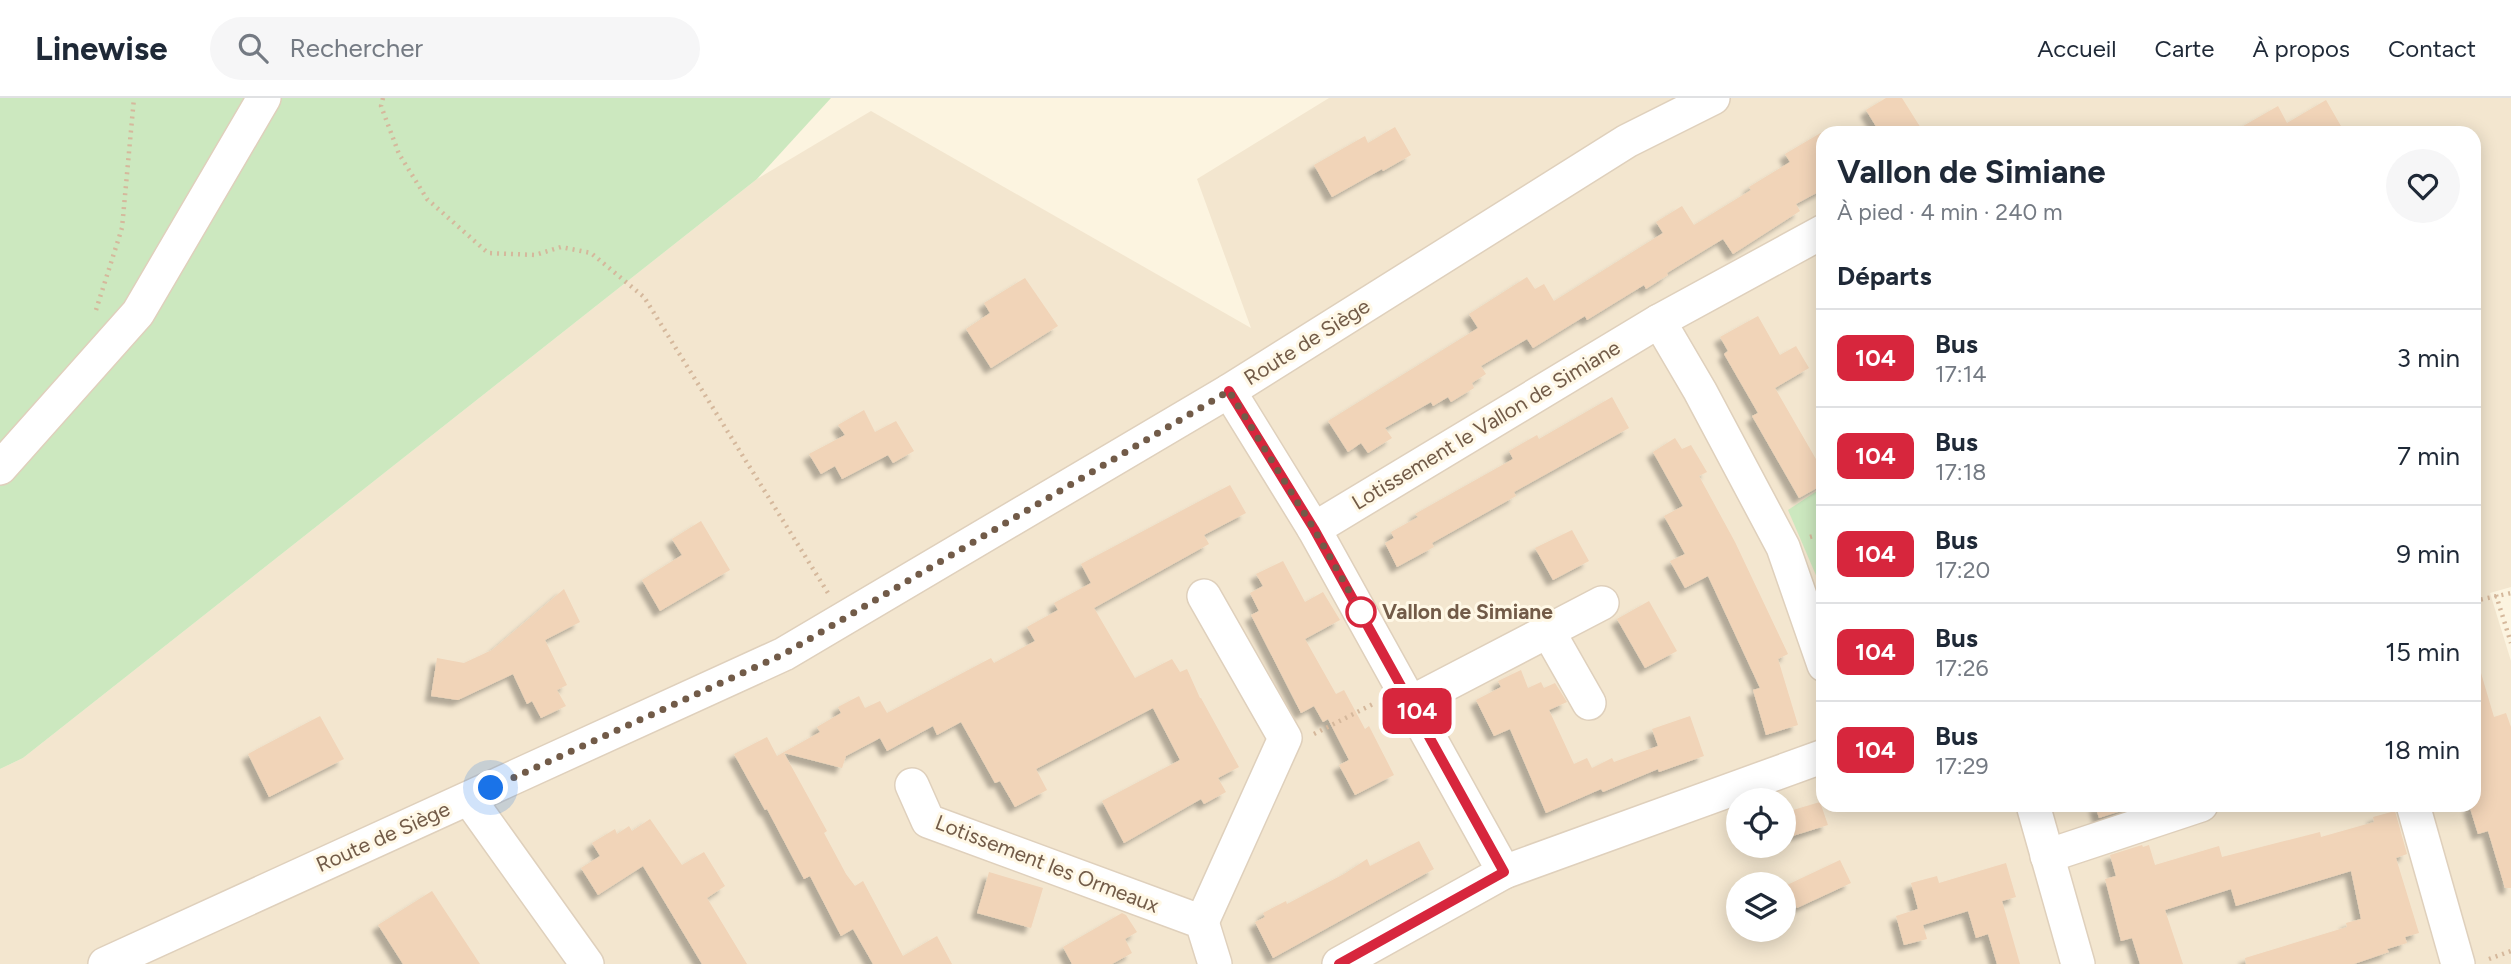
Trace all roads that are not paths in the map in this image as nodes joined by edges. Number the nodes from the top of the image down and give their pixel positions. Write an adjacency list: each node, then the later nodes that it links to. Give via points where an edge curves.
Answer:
1 (264, 98): 6 (street, via 138,313)
2 (1713, 98): 5 (street, Route de Siège, via 1627,141)
3 (1816, 235): 4 (street, Lotissement le Vallon de Simiane)
4 (1659, 321): 7 (street, Lotissement le Vallon de Simiane); 11 (street, via 1783,547)
5 (1229, 391): 7 (street); 16 (street, Route de Siège, via 784,654)
6 (0, 468)
7 (1314, 529): 12 (street)
8 (1204, 596): 22 (street, via 1285,738)
9 (1601, 603): 10 (street)
10 (1548, 631): 12 (street); 13 (street)
11 (1816, 642)
12 (1408, 696): 21 (street)
13 (1589, 703)
14 (1816, 759): 21 (street)
15 (912, 785): 22 (street, Lotissement les Ormeaux, via 928,821)
16 (469, 799): 24 (street, Route de Siège); 25 (street)
17 (2035, 812): 20 (street)
18 (2180, 812): 20 (street)
19 (2416, 812): 23 (street)
20 (2047, 856): 28 (street)
21 (1504, 872): 27 (street)
22 (1202, 922): 26 (street)
23 (2472, 962)
24 (106, 964)
25 (587, 964)
26 (1215, 964)
27 (1339, 964)
28 (2078, 964)

